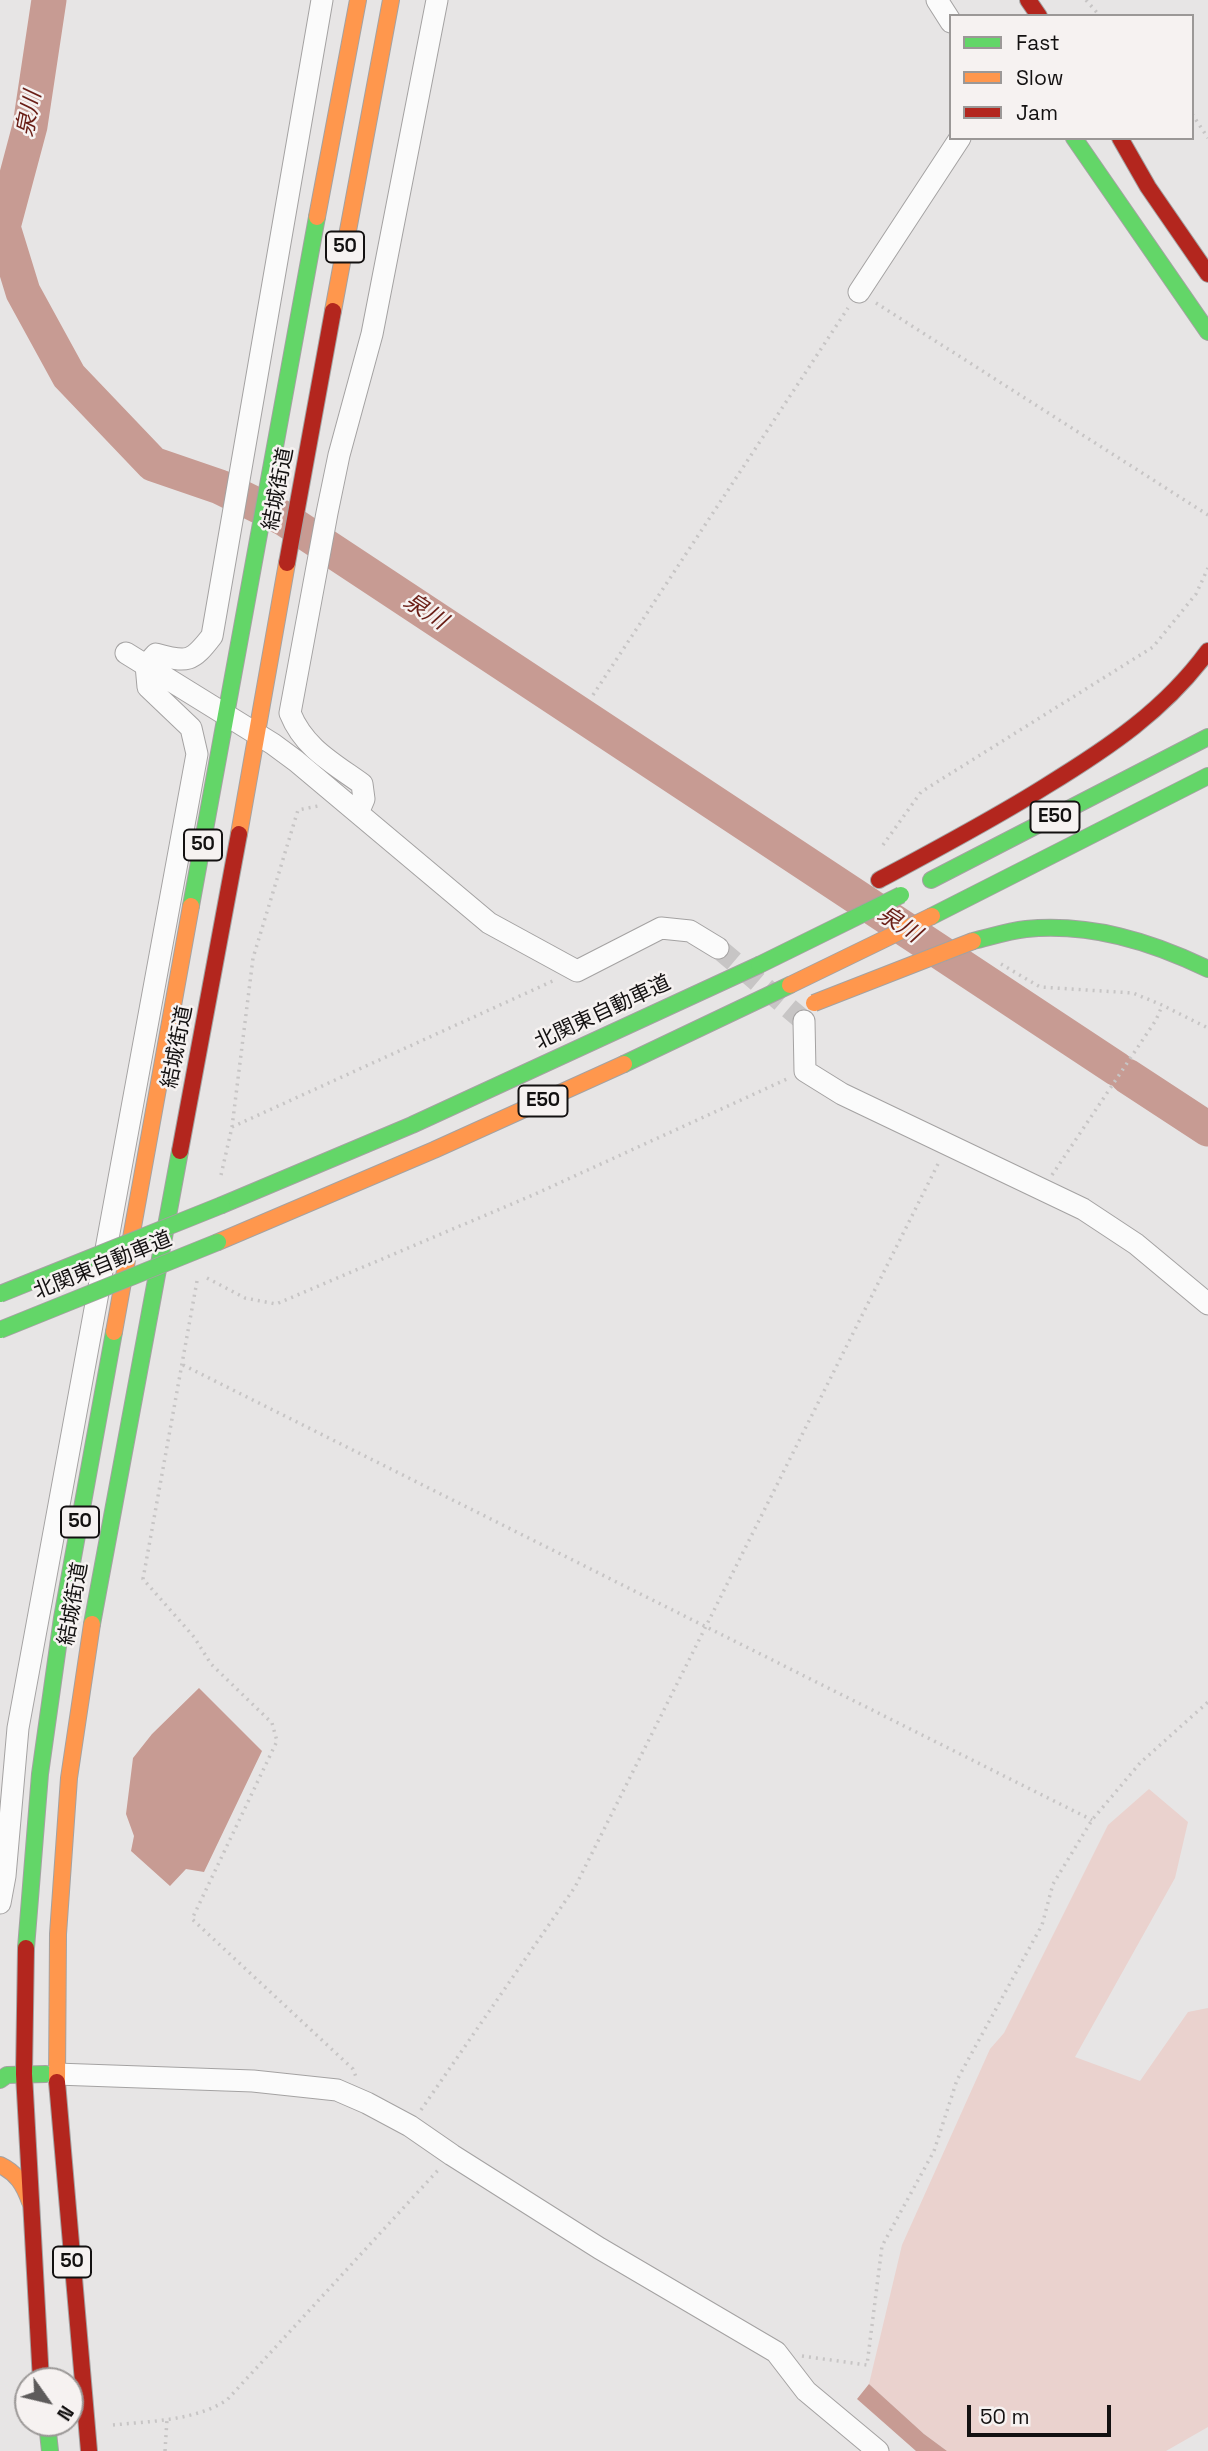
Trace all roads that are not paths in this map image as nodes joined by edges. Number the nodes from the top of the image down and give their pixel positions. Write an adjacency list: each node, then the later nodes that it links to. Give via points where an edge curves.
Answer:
1 (322, 0): 10 (street)
2 (358, 0): 11 (main road, 結城街道 / 50)
3 (391, 0): 21 (main road, 結城街道 / 50)
4 (437, 0): 24 (street, via 372,334 327,513 290,713 310,746 362,784 364,799)
5 (937, 0): 6 (street)
6 (949, 19)
7 (959, 140): 13 (street)
8 (1075, 140): 14 (main road)
9 (1120, 140): 12 (main road)
10 (279, 247): 11 (street); 15 (street)
11 (311, 252): 16 (main road, 結城街道 / 50)
12 (1208, 274)
13 (859, 292)
14 (1208, 332)
15 (256, 384): 16 (street); 19 (street, via 212,636 197,655 178,660 156,654)
16 (285, 388): 20 (main road, 結城街道 / 50)
17 (1208, 651): 25 (main road, via 1138,728 1025,799)
18 (126, 653): 19 (street)
19 (146, 665): 20 (street); 36 (street, via 148,687 191,728 197,754 18,1728)
20 (227, 715): 21 (street); 37 (main road, 結城街道 / 50, via 62,1618 40,1774 27,1918)
21 (258, 735): 24 (street); 38 (main road, 結城街道 / 50, via 92,1622 68,1791 58,1934)
22 (1208, 737): 30 (main road, 北関東自動車道 / E50, bridge, via 901,895)
23 (1208, 776): 32 (main road, 北関東自動車道 / E50, bridge, via 790,985 573,1088)
24 (358, 813): 26 (street, via 489,923 577,971 661,928 690,931)
25 (874, 883)
26 (718, 948)
27 (744, 954): 30 (main road)
28 (1208, 969): 29 (main road, bridge, via 1163,947 1113,933 1024,929 973,942)
29 (802, 1013): 34 (street, via 805,1071 842,1094 1083,1209 1136,1244)
30 (533, 1068): 33 (main road, 北関東自動車道 / E50, bridge, via 412,1125)
31 (514, 1131): 32 (main road)
32 (294, 1211): 35 (main road, 北関東自動車道 / E50, bridge)
33 (0, 1294)
34 (1208, 1304)
35 (0, 1330)
36 (0, 1903)
37 (23, 2074): 38 (main road); 39 (main road); 41 (main road, 50)
38 (56, 2074): 43 (main road, 50); 44 (street, via 254,2081 337,2091 367,2103 598,2248 776,2352 806,2391)
39 (0, 2080)
40 (0, 2165): 41 (main road, via 23,2182)
41 (30, 2203): 42 (main road, 50)
42 (40, 2367)
43 (89, 2451)
44 (878, 2451)

